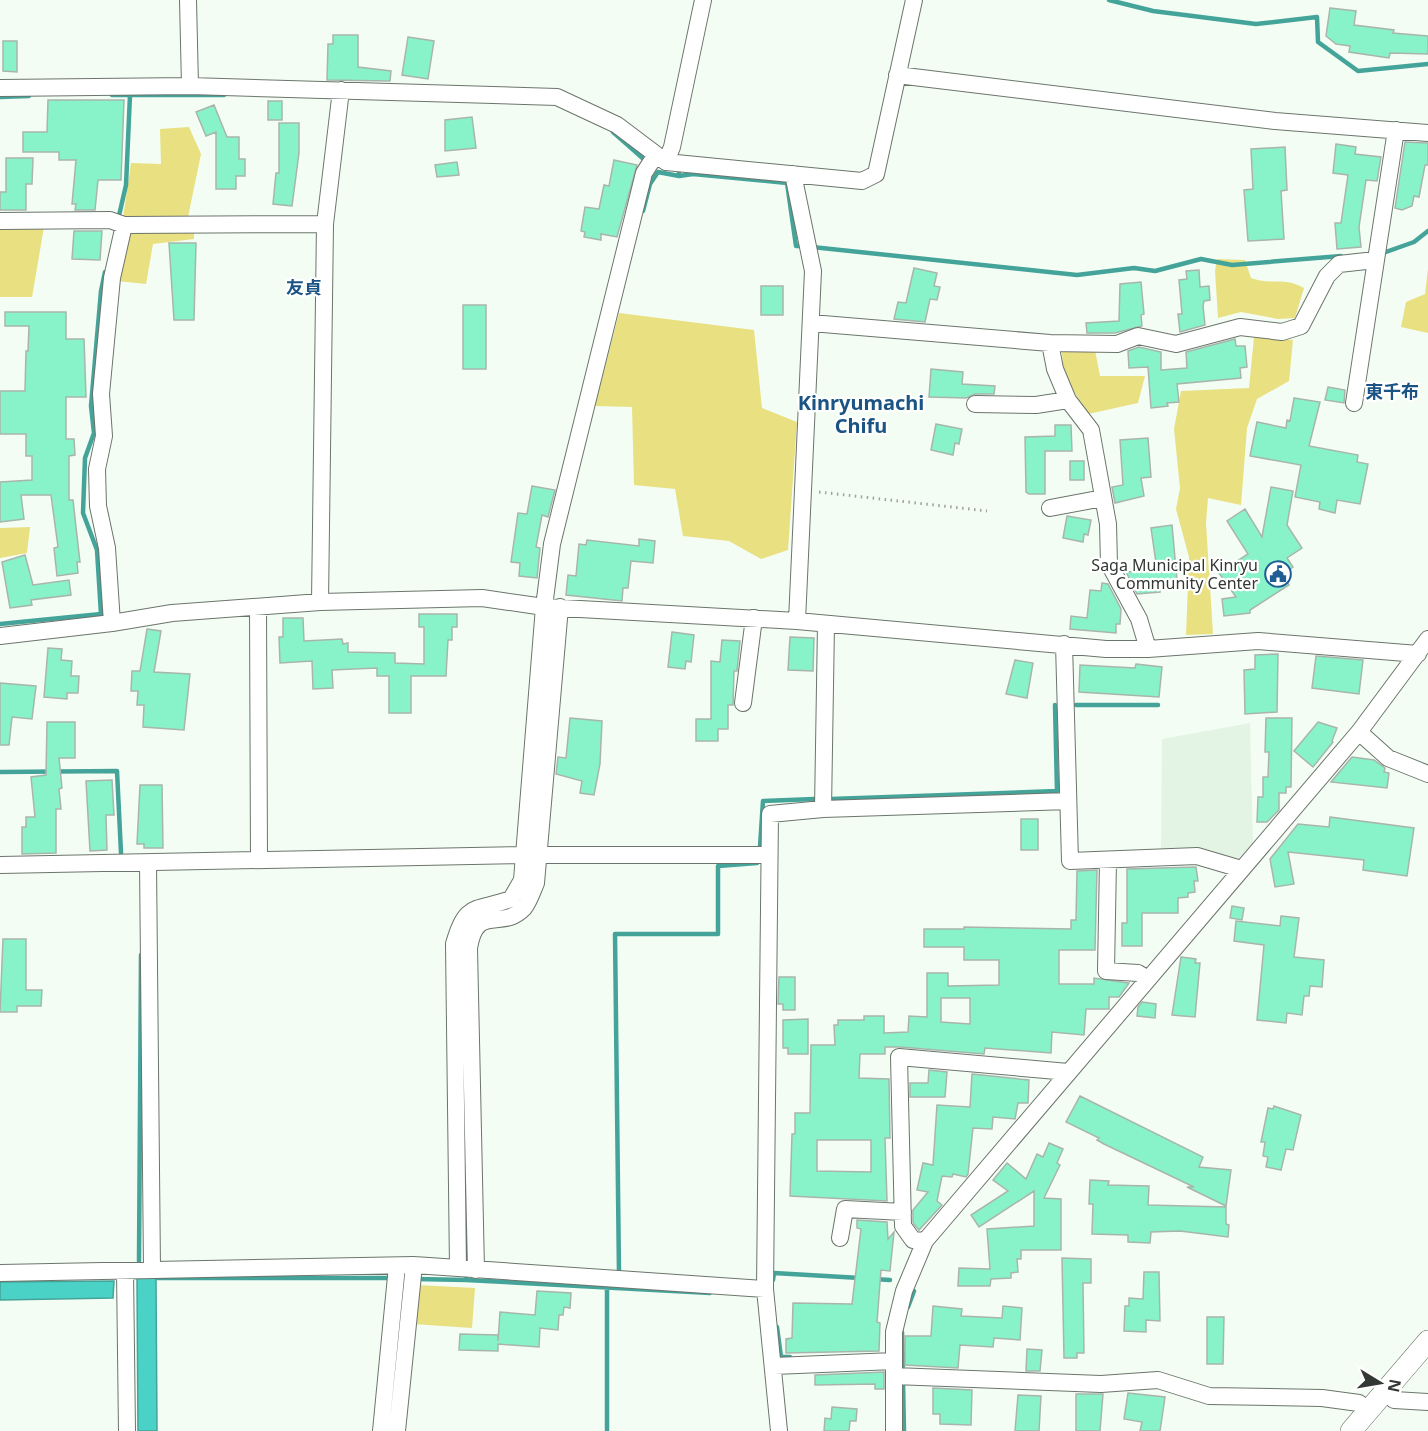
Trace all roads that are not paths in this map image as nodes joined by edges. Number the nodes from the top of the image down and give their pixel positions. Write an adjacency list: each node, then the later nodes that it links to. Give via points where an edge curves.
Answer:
1 (188, 0): 5 (street)
2 (703, 0): 10 (street, via 672,147)
3 (914, 0): 4 (street)
4 (897, 75): 8 (street, via 1275,121); 11 (street, via 876,174 862,181)
5 (190, 86): 6 (street); 7 (street)
6 (0, 88)
7 (340, 96): 10 (street, via 557,97 617,125); 14 (street)
8 (1396, 130): 9 (street); 15 (street)
9 (1428, 133)
10 (661, 159): 11 (street, via 685,165); 25 (street, via 644,173 552,544)
11 (793, 174): 16 (street, via 813,271)
12 (0, 221): 13 (street)
13 (117, 223): 14 (street); 28 (street, via 101,394 104,436 97,469)
14 (326, 224): 23 (street)
15 (1377, 253): 17 (street, via 1339,264 1327,276 1301,326 1282,332 1240,327 1176,344 1138,336 1117,344); 19 (street)
16 (811, 323): 17 (street); 27 (street)
17 (1050, 343): 18 (street, via 1055,369)
18 (1068, 400): 20 (street, via 1036,405); 21 (street, via 1091,430)
19 (1354, 403)
20 (975, 404)
21 (1103, 498): 22 (street); 33 (street, via 1108,524 1108,564 1139,619)
22 (1050, 508)
23 (320, 602): 24 (street); 25 (street, via 482,598)
24 (258, 607): 28 (street, via 172,613); 42 (street)
25 (552, 607): 26 (street); 41 (street)
26 (754, 618): 27 (street); 35 (street)
27 (797, 621): 29 (street)
28 (112, 624): 30 (street)
29 (826, 624): 32 (street); 39 (street)
30 (0, 636)
31 (1428, 639): 34 (street)
32 (1064, 644): 33 (street); 38 (street)
33 (1148, 649): 34 (street, via 1258,641)
34 (1418, 654): 36 (street)
35 (743, 703)
36 (1359, 732): 37 (street, via 1388,758); 46 (street)
37 (1428, 774)
38 (1068, 801): 39 (street); 43 (street, via 1070,861)
39 (823, 809): 40 (street, via 771,814)
40 (769, 855): 41 (street); 58 (street)
41 (531, 856): 42 (street); 52 (street, via 511,899 479,905 460,921 454,944); 54 (street, via 536,882 524,908 503,919 483,921 472,931 469,948)
42 (259, 859): 44 (street)
43 (1108, 861): 46 (street, via 1197,856); 47 (street, via 1106,970 1138,973)
44 (148, 863): 45 (street); 53 (street)
45 (0, 865)
46 (1241, 869): 47 (street)
47 (1148, 979): 48 (street)
48 (1068, 1072): 49 (street, via 899,1057); 51 (street)
49 (903, 1212): 50 (street, via 845,1209); 51 (street, via 903,1226 913,1240)
50 (840, 1238)
51 (925, 1241): 61 (street, via 901,1301 894,1332)
52 (458, 1268): 54 (street); 56 (street)
53 (152, 1270): 56 (street); 57 (street)
54 (476, 1270): 58 (street)
55 (0, 1273): 57 (street)
56 (405, 1273): 66 (street); 67 (street)
57 (126, 1284): 65 (street)
58 (766, 1296): 60 (street)
59 (1428, 1341): 62 (main road)
60 (774, 1366): 61 (street); 68 (street)
61 (894, 1368): 64 (street, via 1101,1384 1158,1380 1209,1396 1322,1398 1359,1403); 69 (street)
62 (1385, 1393): 63 (street, via 1394,1400); 64 (main road)
63 (1428, 1402)
64 (1368, 1411): 70 (main road)
65 (127, 1431)
66 (381, 1431)
67 (396, 1431)
68 (780, 1431)
69 (894, 1431)
70 (1351, 1431)

